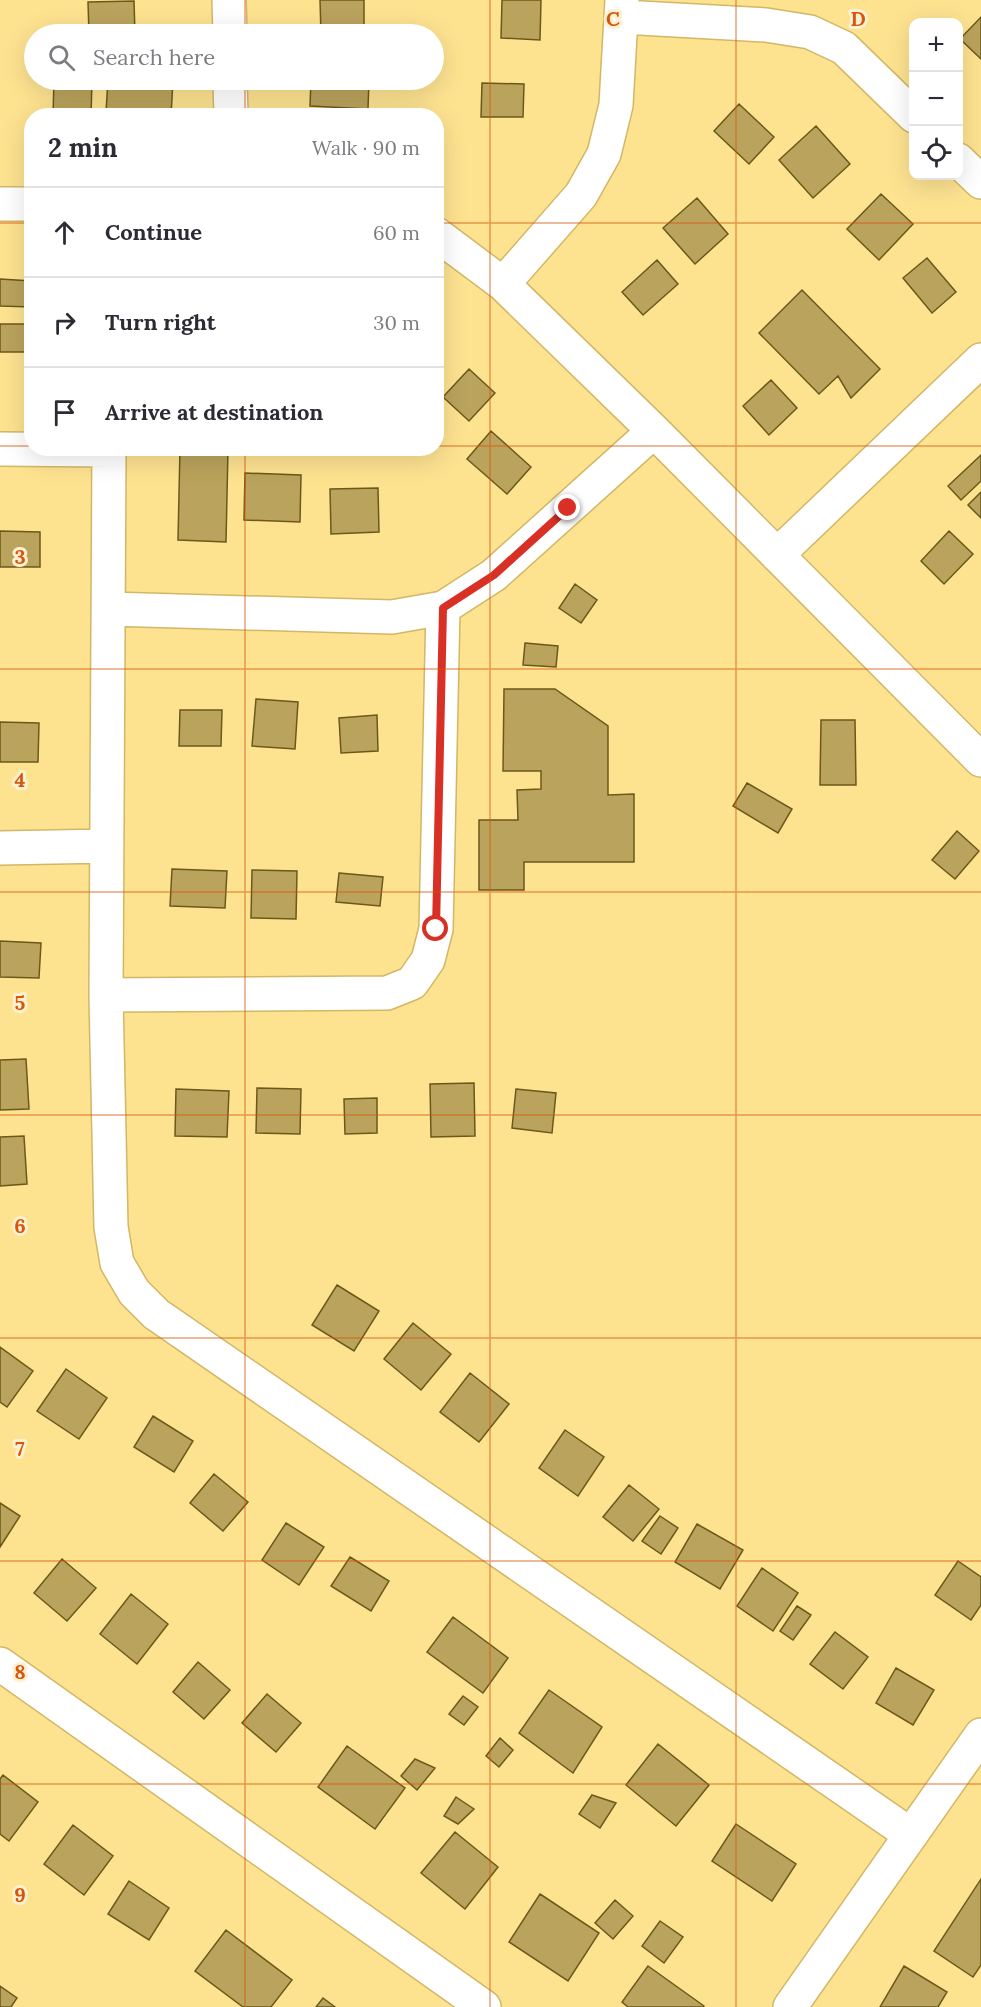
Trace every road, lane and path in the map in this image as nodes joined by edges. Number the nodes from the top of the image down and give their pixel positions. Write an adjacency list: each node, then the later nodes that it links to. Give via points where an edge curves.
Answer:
1 (230, 0): 3 (street)
2 (622, 9): 6 (street, via 810,32 844,48); 12 (street, via 616,105 604,154 581,195)
3 (230, 24)
4 (230, 90): 5 (street)
5 (231, 108)
6 (909, 111)
7 (963, 165): 8 (street)
8 (981, 182)
9 (0, 204): 10 (street)
10 (24, 204)
11 (444, 240): 12 (street)
12 (502, 284): 14 (street)
13 (981, 360): 18 (street)
14 (654, 431): 18 (street); 19 (street, via 494,575)
15 (0, 449): 16 (street)
16 (24, 449)
17 (110, 456): 20 (street)
18 (777, 555): 21 (street)
19 (443, 608): 20 (street, via 392,617); 24 (street, via 436,929 428,960 412,983 387,993)
20 (109, 609): 22 (street)
21 (981, 760)
22 (107, 846): 23 (street); 24 (street)
23 (0, 848)
24 (106, 995): 27 (street, via 111,1227 117,1263 134,1292 156,1314)
25 (0, 1664): 28 (street)
26 (981, 1735): 27 (street)
27 (911, 1834): 29 (street)
28 (484, 2007)
29 (790, 2007)

